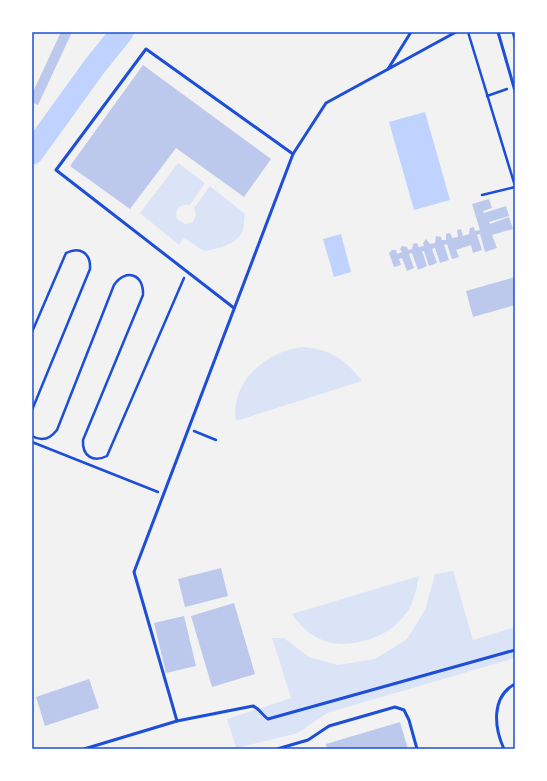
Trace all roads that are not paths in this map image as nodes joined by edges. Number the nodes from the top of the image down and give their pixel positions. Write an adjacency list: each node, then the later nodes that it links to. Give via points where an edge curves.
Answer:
1 (411, 32): 6 (lane)
2 (456, 32): 6 (lane)
3 (498, 32): 7 (lane)
4 (513, 32): 5 (lane)
5 (515, 39)
6 (387, 70): 8 (lane, via 326,103)
7 (514, 89)
8 (293, 154): 9 (lane); 9 (lane, via 146,49 56,170)
9 (234, 308): 12 (lane, via 134,572)
10 (515, 650): 12 (lane, via 268,719 259,708 253,706)
11 (515, 684): 16 (lane, via 500,698 496,708)
12 (177, 722): 13 (lane)
13 (84, 749)
14 (278, 749): 15 (lane, via 308,740 329,726 395,707 404,710 410,720)
15 (417, 749)
16 (504, 749)

